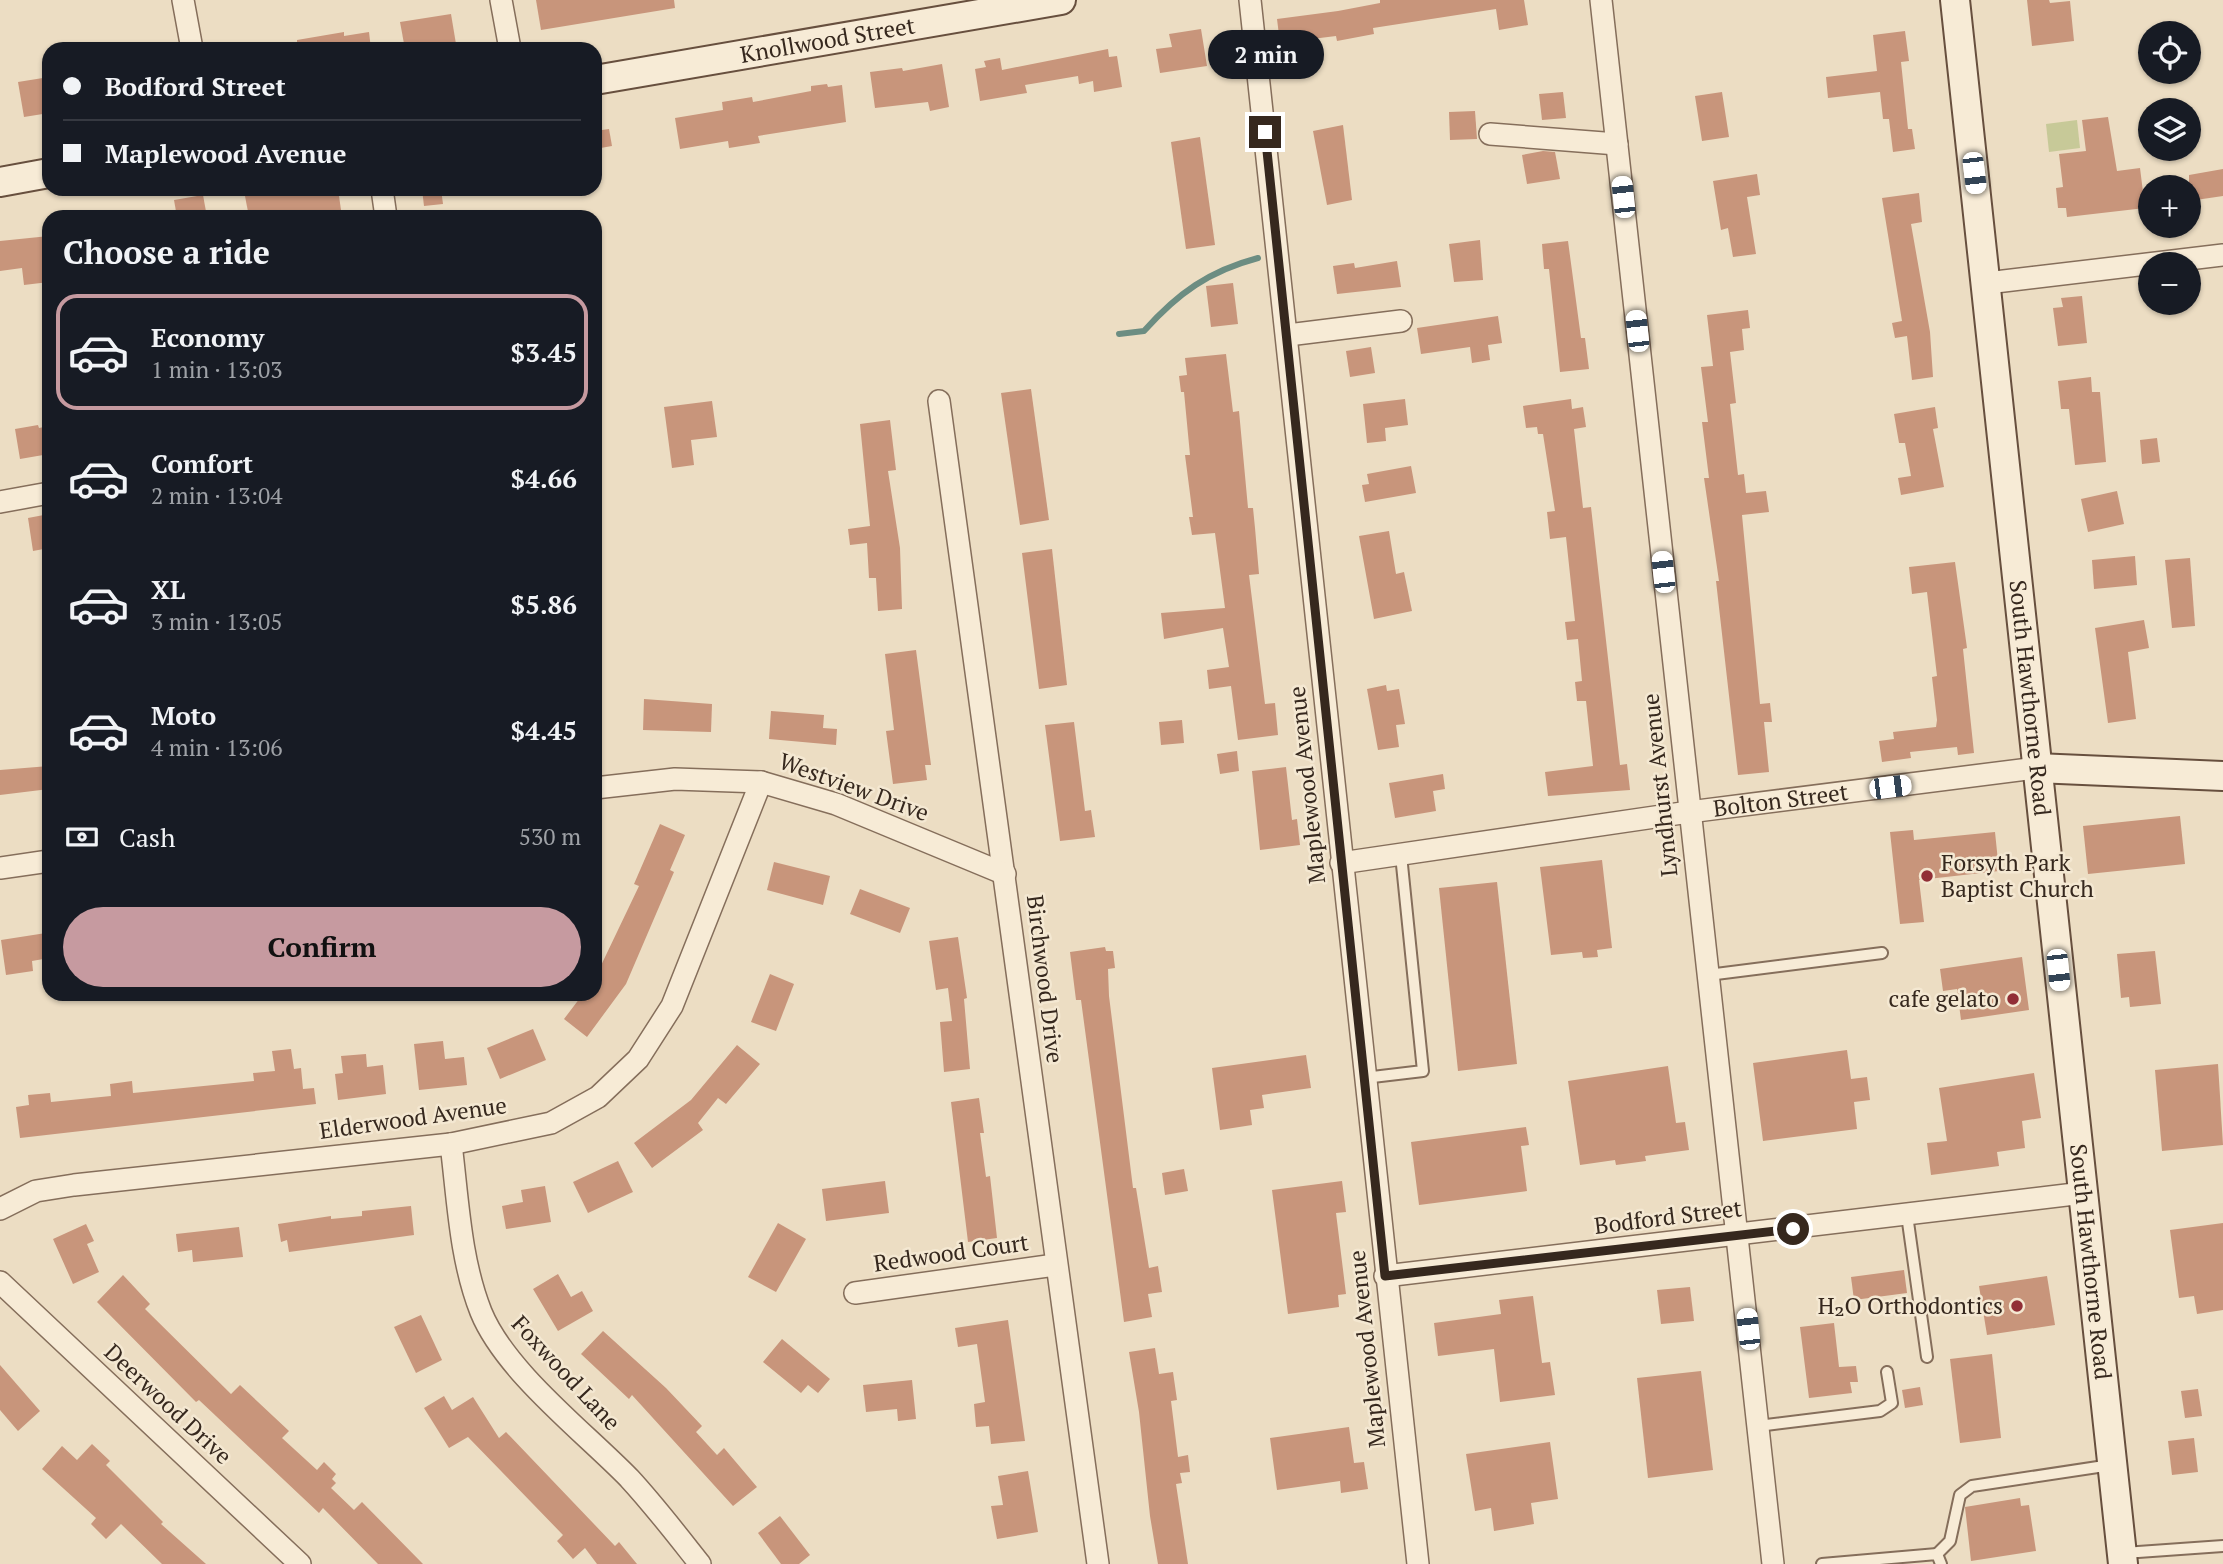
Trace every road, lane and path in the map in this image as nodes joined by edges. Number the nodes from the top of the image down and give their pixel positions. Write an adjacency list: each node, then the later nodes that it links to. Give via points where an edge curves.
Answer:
1 (183, 0): 7 (street)
2 (500, 0): 8 (street)
3 (1061, 0): 9 (main road, Knollwood Street)
4 (1250, 0): 17 (street, Maplewood Avenue)
5 (1601, 0): 11 (street, Lyndhurst Avenue)
6 (1955, 0): 15 (main road, South Hawthorne Road)
7 (191, 42)
8 (509, 42)
9 (602, 79)
10 (1490, 134): 11 (street)
11 (1617, 144): 25 (street, Lyndhurst Avenue)
12 (42, 174): 13 (main road)
13 (0, 182)
14 (2223, 255): 15 (street)
15 (1987, 283): 21 (main road, South Hawthorne Road)
16 (1401, 321): 17 (street)
17 (1288, 335): 28 (street, Maplewood Avenue)
18 (939, 401): 30 (street, Birchwood Drive)
19 (42, 493): 20 (street)
20 (0, 502)
21 (2036, 768): 22 (main road, Bolton Street); 25 (street, Bolton Street); 35 (main road, South Hawthorne Road)
22 (2223, 776)
23 (761, 782): 24 (street, Westview Drive, via 675,779); 30 (street, Westview Drive, via 836,804); 34 (street, Elderwood Avenue, via 672,1006 638,1059 598,1097 551,1123)
24 (602, 787)
25 (1689, 812): 26 (street, Bolton Street); 32 (street, Lyndhurst Avenue)
26 (1401, 855): 28 (street, Bolton Street); 33 (lane, via 1423,1071)
27 (42, 862): 29 (street)
28 (1341, 863): 33 (street, Maplewood Avenue)
29 (0, 868)
30 (1005, 874): 39 (street, Birchwood Drive)
31 (1882, 953): 32 (lane)
32 (1708, 975): 38 (street, Lyndhurst Avenue)
33 (1364, 1078): 40 (street, Maplewood Avenue)
34 (452, 1144): 36 (street, Elderwood Avenue, via 74,1185 36,1191); 51 (street, Foxwood Lane, via 468,1265 493,1337 630,1479)
35 (2083, 1193): 37 (street, Bodford Street); 46 (main road, South Hawthorne Road)
36 (0, 1209)
37 (1907, 1215): 38 (street, Bodford Street); 43 (lane)
38 (1738, 1236): 40 (street, Bodford Street); 45 (street, Lyndhurst Avenue)
39 (1055, 1265): 42 (street, Redwood Court); 52 (street, Birchwood Drive)
40 (1385, 1276): 53 (street, Maplewood Avenue)
41 (0, 1282): 50 (street, Deerwood Drive)
42 (855, 1293)
43 (1927, 1357)
44 (1887, 1372): 45 (lane, via 1892,1403 1880,1411)
45 (1758, 1426): 54 (street, Lyndhurst Avenue)
46 (2112, 1465): 48 (lane, via 1972,1486 1960,1495 1950,1541); 49 (main road, South Hawthorne Road)
47 (2223, 1546): 49 (lane)
48 (1939, 1559): 55 (lane)
49 (2122, 1559)
50 (300, 1564)
51 (700, 1564)
52 (1098, 1564)
53 (1418, 1564)
54 (1773, 1564)
55 (1822, 1564)

